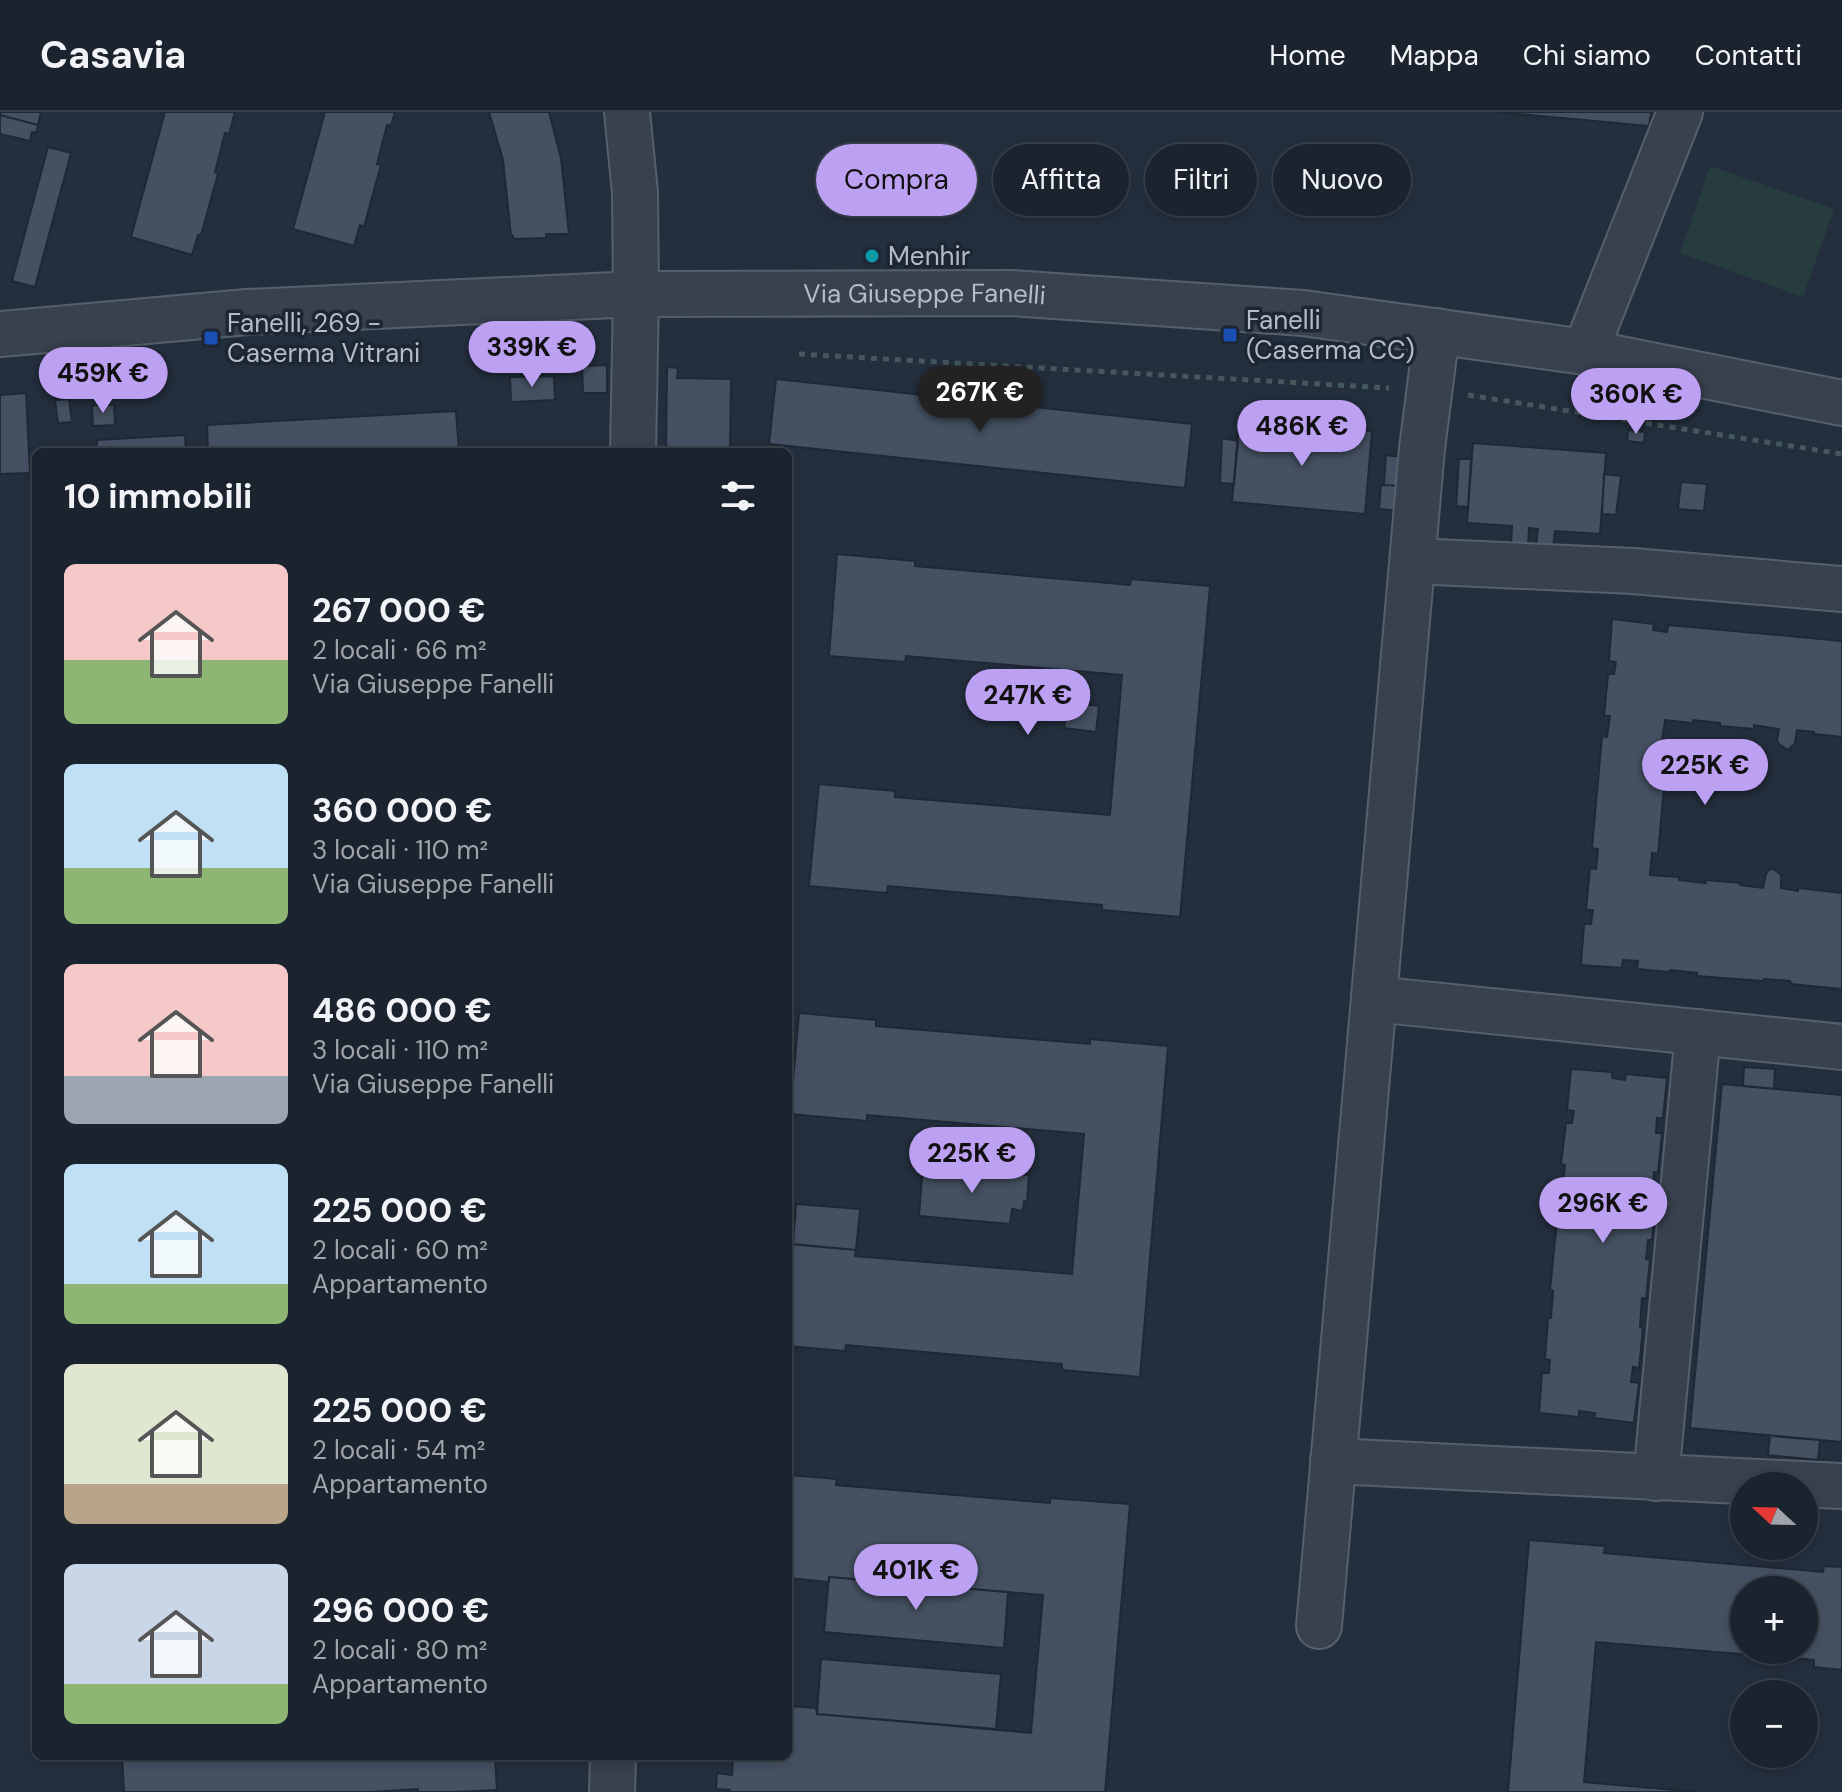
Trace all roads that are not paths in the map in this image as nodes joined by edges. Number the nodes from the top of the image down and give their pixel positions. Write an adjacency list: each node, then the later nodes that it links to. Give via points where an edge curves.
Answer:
1 (627, 112): 3 (street)
2 (1680, 112): 6 (street)
3 (636, 294): 4 (street, Via Giuseppe Fanelli, via 1011,293 1303,313); 5 (street, Via Giuseppe Fanelli, via 247,312); 8 (street)
4 (1437, 331): 6 (street, Via Giuseppe Fanelli); 9 (street)
5 (0, 334)
6 (1585, 352): 7 (street, Via Giuseppe Fanelli)
7 (1842, 403)
8 (633, 448)
9 (1413, 561): 10 (street, via 1633,571); 11 (street)
10 (1842, 589)
11 (1374, 999): 12 (street); 14 (street)
12 (1698, 1032): 13 (street); 15 (street)
13 (1842, 1047)
14 (1333, 1461): 15 (street); 17 (street)
15 (1656, 1478): 16 (street)
16 (1842, 1486)
17 (1319, 1626)
18 (613, 1760): 19 (street)
19 (612, 1792)

